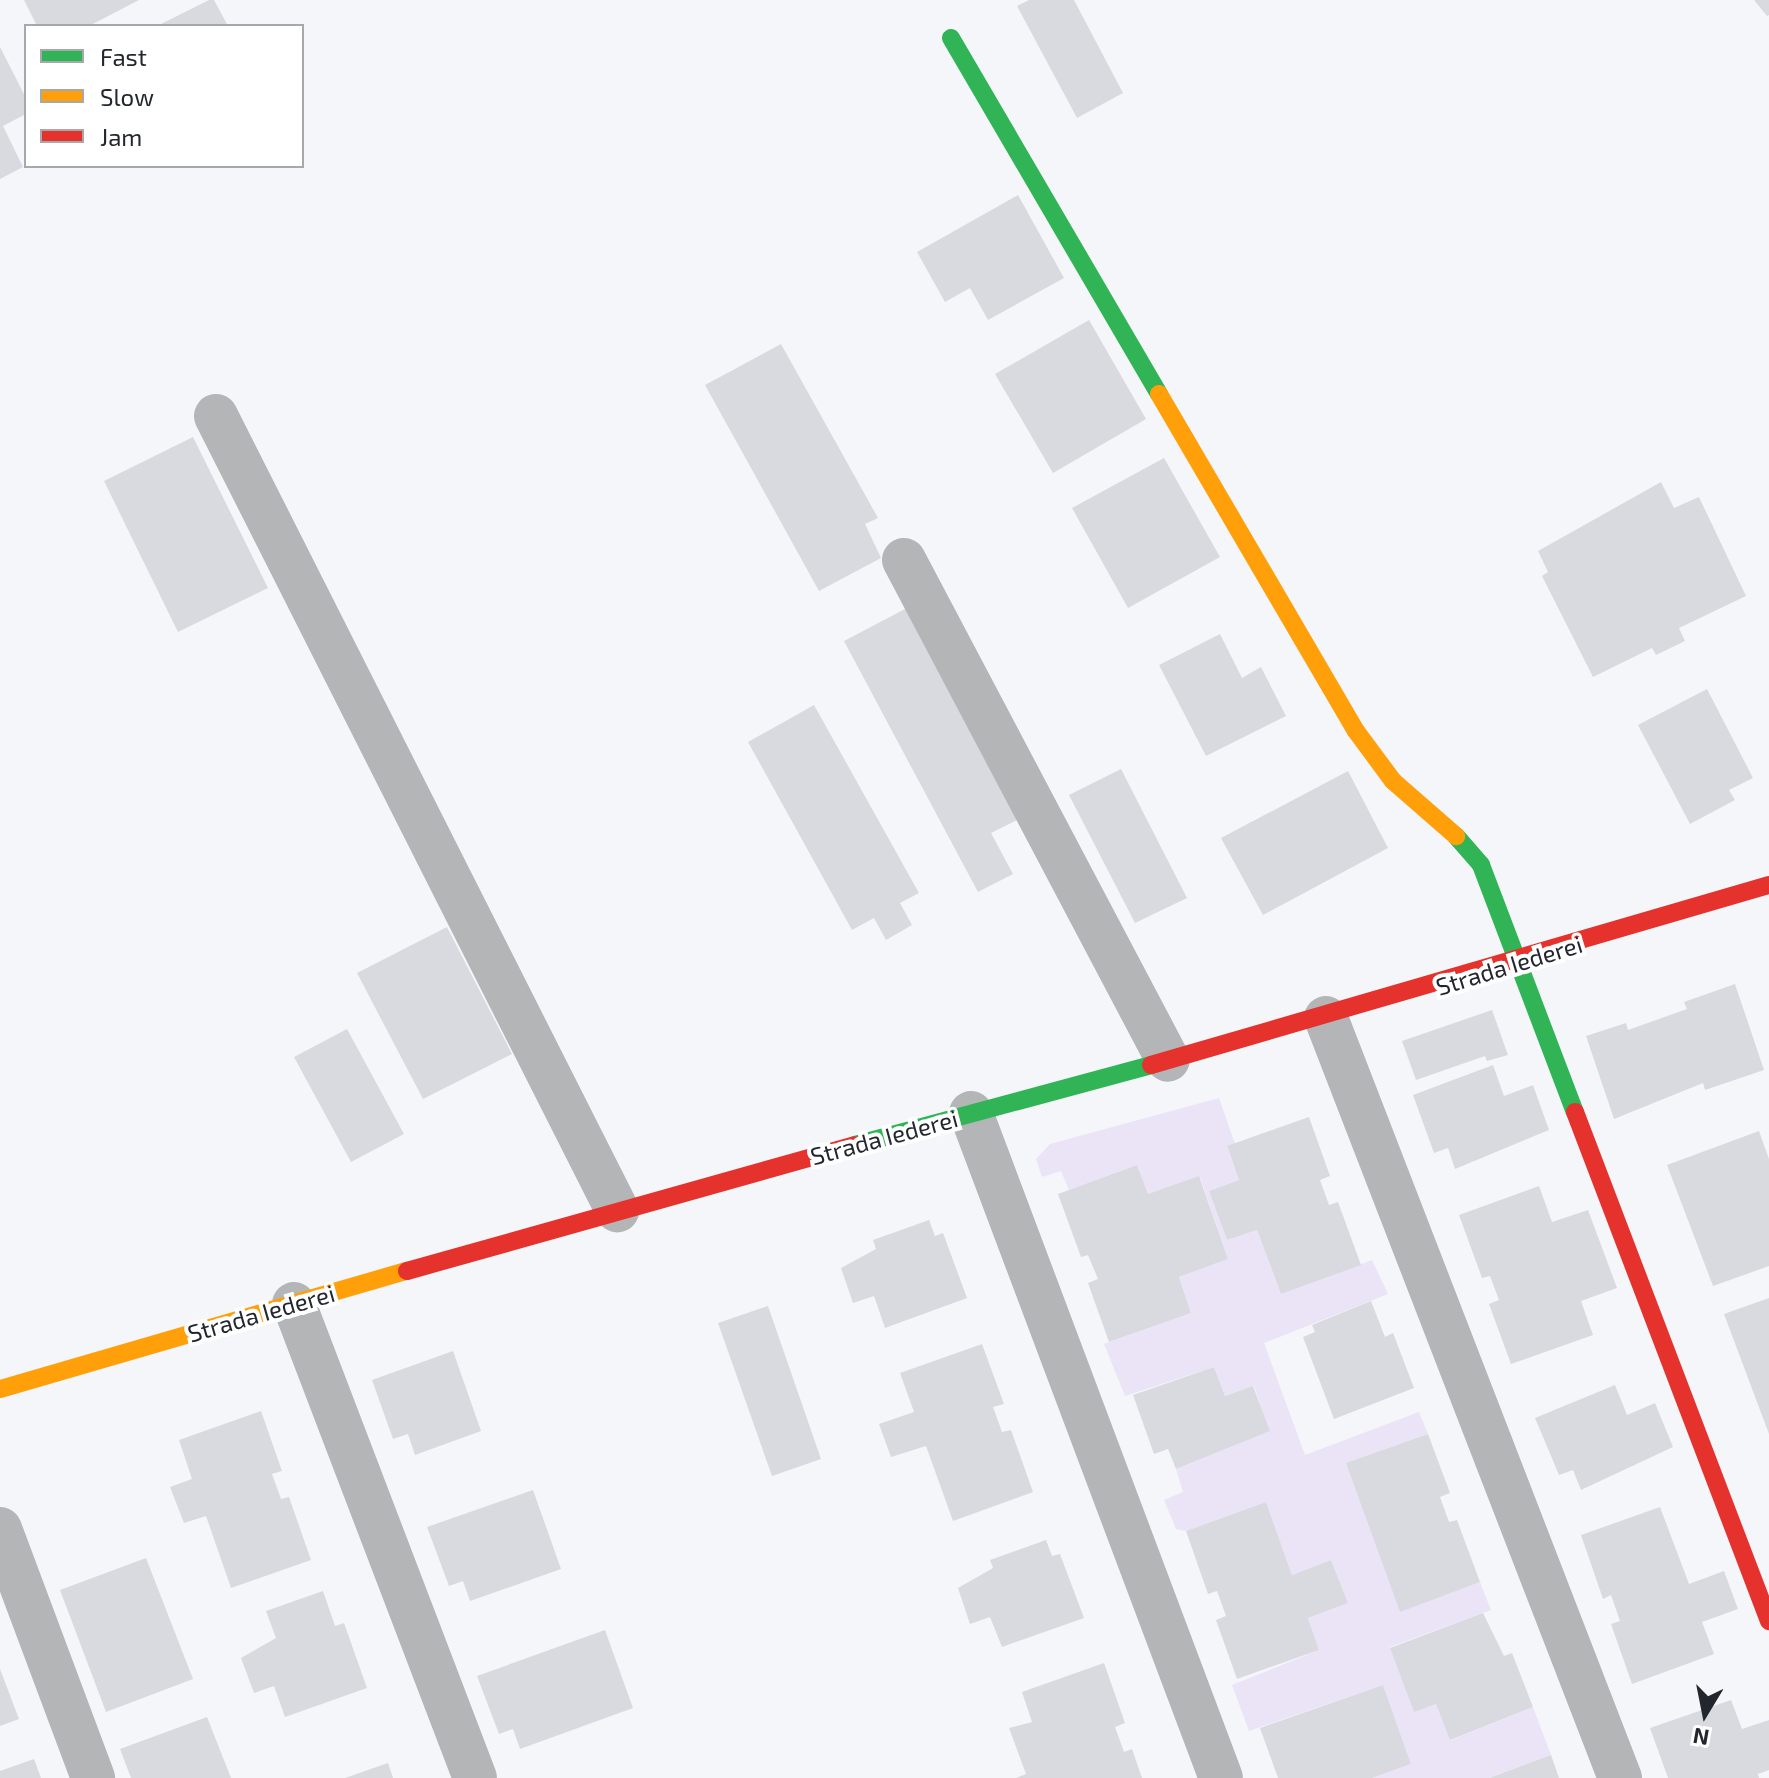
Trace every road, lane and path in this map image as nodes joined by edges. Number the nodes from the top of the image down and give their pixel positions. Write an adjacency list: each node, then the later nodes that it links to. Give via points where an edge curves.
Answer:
1 (951, 38): 5 (street, via 1356,731 1393,781 1465,844 1481,865)
2 (216, 416): 9 (street)
3 (904, 560): 7 (street)
4 (1769, 885): 5 (street, Strada Iederei)
5 (1518, 963): 6 (street, Strada Iederei); 13 (street)
6 (1326, 1018): 7 (street, Strada Iederei); 17 (street)
7 (1168, 1060): 8 (street, Strada Iederei)
8 (971, 1113): 9 (street, Strada Iederei); 16 (street)
9 (617, 1210): 10 (street, Strada Iederei)
10 (294, 1304): 11 (street, Strada Iederei); 15 (street)
11 (0, 1389)
12 (0, 1529): 14 (street)
13 (1769, 1621)
14 (93, 1778)
15 (475, 1778)
16 (1221, 1778)
17 (1620, 1778)

